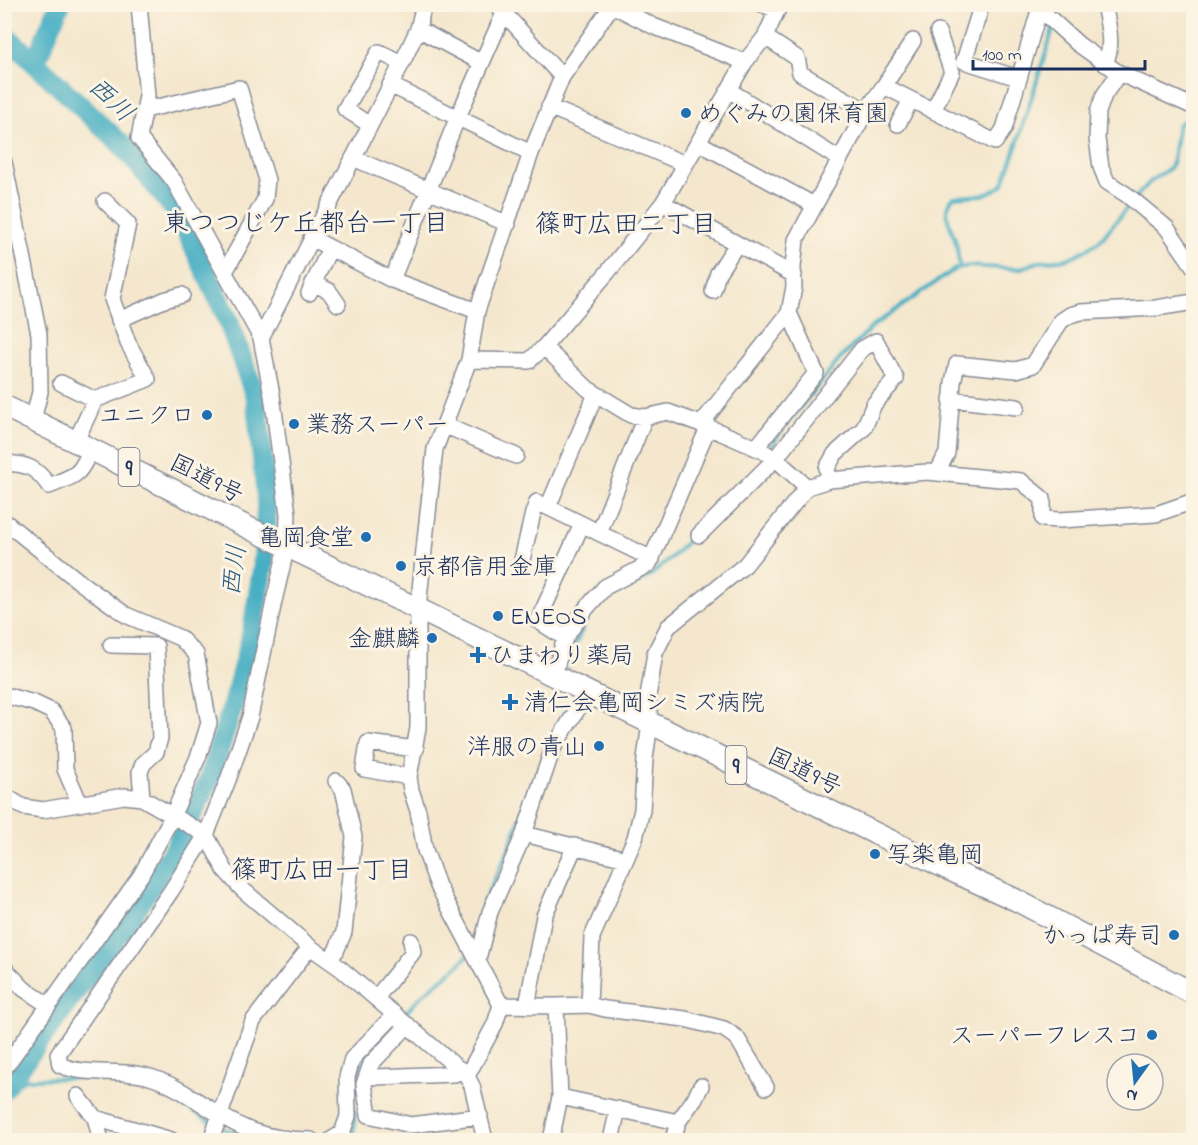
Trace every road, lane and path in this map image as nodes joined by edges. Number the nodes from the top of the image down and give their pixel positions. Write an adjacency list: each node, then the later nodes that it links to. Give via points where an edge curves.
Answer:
1 (139, 4): 27 (street)
2 (424, 4): 10 (street)
3 (760, 4): 8 (street)
4 (982, 4): 20 (street, via 964,61)
5 (1104, 4): 17 (street, via 1111,38)
6 (613, 5): 14 (street, via 653,26); 19 (street)
7 (1038, 6): 17 (street); 20 (street)
8 (779, 7): 12 (street)
9 (504, 8): 16 (street); 19 (street)
10 (417, 29): 15 (street); 16 (street)
11 (938, 32): 29 (street, via 952,72)
12 (765, 37): 14 (street); 28 (street, via 797,58 800,73)
13 (913, 41): 22 (street)
14 (746, 62): 23 (street)
15 (402, 63): 21 (street); 32 (street, via 378,52 345,109)
16 (482, 63): 30 (street)
17 (1105, 64): 18 (street)
18 (1119, 73): 26 (street); 47 (street, via 1098,112 1097,139 1107,182 1167,228)
19 (561, 77): 25 (street)
20 (1018, 78): 29 (street, via 1004,129 995,142)
21 (390, 86): 30 (street); 32 (street)
22 (884, 86): 24 (street); 28 (street)
23 (729, 90): 33 (street); 36 (street)
24 (911, 100): 29 (street); 31 (street)
25 (549, 107): 34 (street); 38 (street)
26 (1194, 107)
27 (145, 110): 48 (street, via 139,138 174,181); 48 (street, via 239,88 267,180 265,199)
28 (866, 111): 36 (street)
29 (933, 111)
30 (457, 119): 34 (street); 39 (street)
31 (898, 124)
32 (370, 125): 35 (street)
33 (699, 143): 38 (street); 42 (street)
34 (531, 153): 43 (street)
35 (353, 158): 39 (street); 44 (street)
36 (839, 159): 42 (street)
37 (4, 162): 68 (street, via 39,334 40,392)
38 (685, 164): 41 (street)
39 (427, 190): 43 (street); 50 (street)
40 (105, 201): 57 (street, via 128,224 112,299)
41 (663, 203): 45 (street); 59 (street)
42 (814, 205): 49 (street, via 796,240)
43 (508, 224): 55 (street)
44 (311, 238): 46 (street); 58 (street)
45 (737, 244): 49 (street); 51 (street, via 718,273)
46 (330, 248): 50 (street); 54 (street, via 311,288 329,291)
47 (1194, 267)
48 (225, 272): 58 (street)
49 (794, 275): 56 (street)
50 (392, 280): 55 (street)
51 (713, 291)
52 (182, 295): 57 (street)
53 (1194, 302): 63 (street, via 1070,315 1061,321 1033,365 1016,370 957,364)
54 (338, 304)
55 (477, 311): 60 (street)
56 (789, 313): 70 (street); 72 (street, via 816,373)
57 (119, 320): 64 (street, via 148,379)
58 (261, 338): 85 (street, via 288,514)
59 (544, 347): 60 (street, via 529,361); 62 (street)
60 (469, 360): 69 (street)
61 (61, 383): 64 (street)
62 (596, 394): 67 (street, via 631,416); 80 (street)
63 (951, 399): 66 (street); 76 (street, via 947,453)
64 (95, 400): 71 (street)
65 (4, 406): 68 (highway, 国道9号 / 9)
66 (1017, 406)
67 (645, 417): 70 (street, via 668,412); 83 (street)
68 (33, 420): 71 (highway, 国道9号 / 9)
69 (444, 425): 73 (street); 88 (street, via 435,449)
70 (704, 426): 72 (street); 86 (street)
71 (84, 445): 75 (street, via 83,467 77,475 49,486 42,475 27,465); 85 (highway, 国道9号 / 9)
72 (756, 448): 74 (street)
73 (516, 456)
74 (775, 459): 77 (street, via 862,349 876,341 896,379 874,404 864,428 835,454 827,468); 78 (street); 84 (street)
75 (4, 463)
76 (937, 473): 77 (street); 79 (street, via 1021,481 1043,499 1043,519 1156,514)
77 (829, 480): 78 (street)
78 (807, 487): 94 (street, via 745,565 668,627 655,653 648,697)
79 (1194, 501)
80 (548, 507): 82 (street); 87 (street, via 537,502)
81 (4, 521): 101 (street, via 126,615 180,638 196,654 209,723)
82 (582, 524): 83 (street); 89 (street, via 538,621)
83 (599, 533): 86 (street)
84 (699, 535)
85 (282, 544): 88 (highway, 国道9号 / 9); 102 (street, via 250,717 228,780)
86 (652, 559): 89 (street, via 605,587)
87 (522, 560)
88 (418, 609): 91 (highway, 国道9号 / 9); 95 (street, via 420,682)
89 (565, 638): 91 (street)
90 (111, 645): 99 (street, via 156,646 160,738 156,753 140,772)
91 (554, 677): 92 (highway, 国道9号 / 9)
92 (588, 693): 94 (highway, 国道9号 / 9); 103 (street, via 554,748)
93 (4, 695): 100 (street, via 51,711 64,728 65,769)
94 (650, 723): 105 (street, via 642,810); 111 (highway, 国道9号 / 9, via 1016,900)
95 (416, 749): 96 (street); 96 (street, via 368,743 364,769)
96 (409, 777): 108 (street, via 425,849 438,886)
97 (336, 781): 109 (street, via 343,789 354,837 344,932)
98 (4, 795): 100 (street, via 23,807 43,810)
99 (142, 798): 100 (street, via 124,796); 101 (street)
100 (80, 804)
101 (175, 819): 102 (street); 113 (street, via 141,875)
102 (202, 833): 107 (street, via 230,877); 128 (street, via 171,891 58,1054 60,1065 69,1069 150,1076)
103 (524, 834): 104 (street); 108 (street, via 490,912)
104 (575, 846): 105 (street); 116 (street, via 544,916)
105 (626, 858): 115 (street, via 592,937)
106 (411, 941): 112 (street, via 413,952)
107 (310, 947): 109 (street); 128 (street, via 253,1021)
108 (478, 959): 114 (street)
109 (329, 960): 112 (street)
110 (4, 968): 113 (street, via 24,989)
111 (1194, 994)
112 (376, 998): 118 (street)
113 (48, 1005): 120 (street)
114 (501, 1005): 116 (street); 121 (street, via 495,1024)
115 (589, 1005): 117 (street); 124 (street, via 685,1019 724,1029 736,1038)
116 (527, 1006): 117 (street)
117 (556, 1006): 126 (street)
118 (395, 1014): 119 (street); 136 (street, via 352,1059 347,1077 348,1116 342,1133)
119 (408, 1025): 121 (street); 122 (street, via 371,1064)
120 (4, 1070)
121 (464, 1072): 122 (street); 129 (street)
122 (367, 1075): 129 (street, via 364,1084 369,1115 411,1125)
123 (701, 1086): 131 (street)
124 (766, 1086)
125 (78, 1096): 130 (street)
126 (560, 1097): 127 (street); 138 (street)
127 (618, 1109): 131 (street); 139 (street)
128 (219, 1114): 134 (street); 135 (street, via 250,1131 283,1139)
129 (480, 1116): 137 (street)
130 (95, 1118): 132 (street); 133 (street)
131 (678, 1122): 140 (street)
132 (101, 1140)
133 (171, 1140)
134 (211, 1140)
135 (311, 1140)
136 (331, 1140)
137 (485, 1140)
138 (550, 1140)
139 (611, 1140)
140 (674, 1140)

